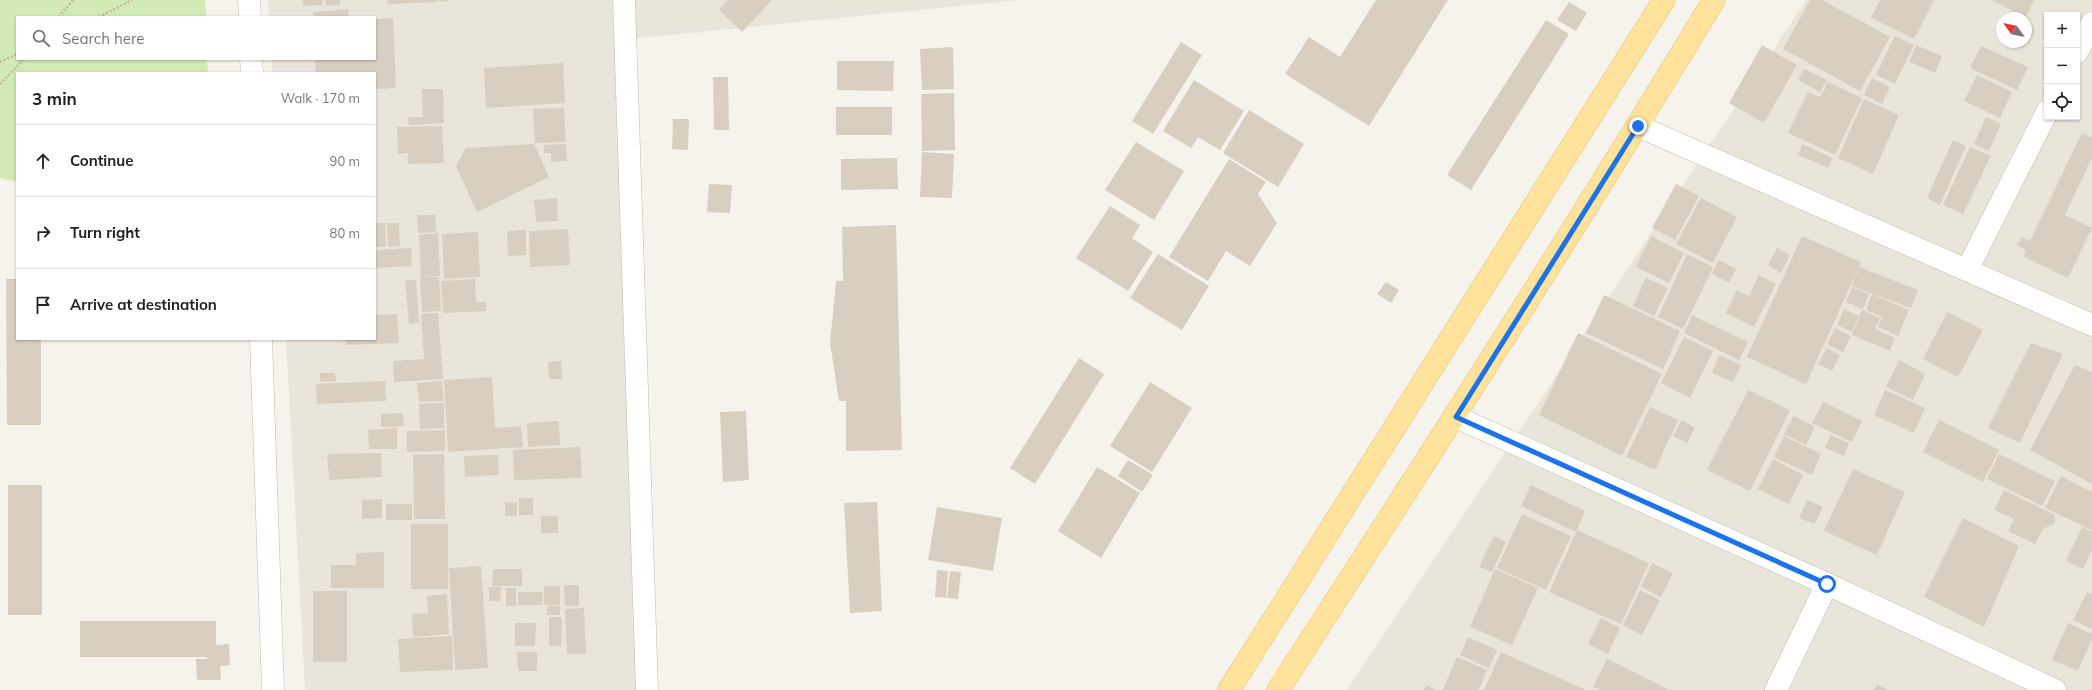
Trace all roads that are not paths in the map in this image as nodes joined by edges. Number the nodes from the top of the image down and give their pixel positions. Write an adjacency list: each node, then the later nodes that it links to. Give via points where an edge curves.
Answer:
1 (250, 0): 5 (street)
2 (624, 0): 18 (street)
3 (1664, 0): 19 (main road)
4 (1714, 0): 11 (main road)
5 (250, 16)
6 (2092, 23): 7 (street)
7 (2079, 48)
8 (252, 60): 9 (street)
9 (252, 72)
10 (2044, 118): 12 (street)
11 (1638, 126): 12 (street); 15 (main road)
12 (1967, 270): 13 (street)
13 (2092, 325)
14 (261, 340): 17 (street)
15 (1456, 417): 16 (street); 20 (main road)
16 (1827, 584): 21 (street); 22 (street)
17 (273, 690)
18 (647, 690)
19 (1229, 690)
20 (1278, 690)
21 (1776, 690)
22 (2055, 690)

